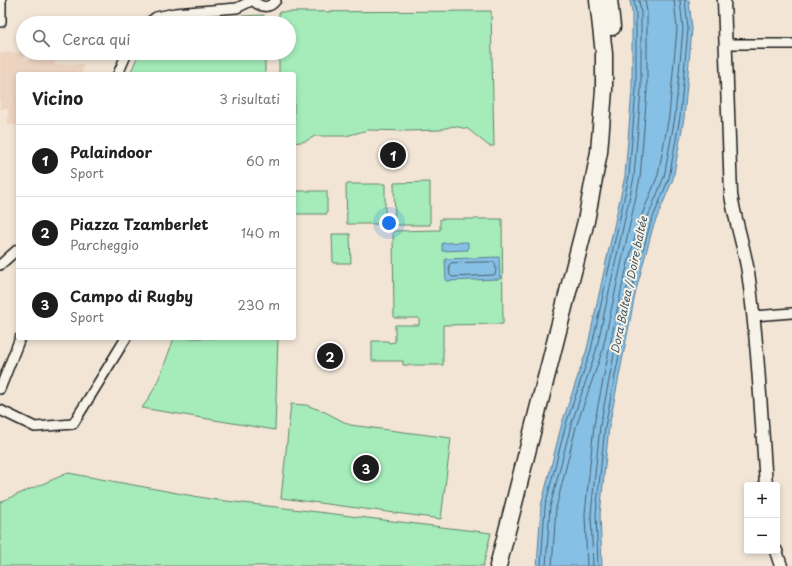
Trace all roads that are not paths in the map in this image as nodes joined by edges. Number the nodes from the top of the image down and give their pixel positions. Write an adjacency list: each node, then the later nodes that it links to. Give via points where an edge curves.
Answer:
1 (1, 0): 8 (street)
2 (253, 0): 3 (street, via 266,7); 7 (street, via 237,8)
3 (276, 0)
4 (598, 0): 23 (highway, via 604,61 600,152 586,220)
5 (610, 0): 24 (highway, via 614,89 608,155 596,223)
6 (724, 0): 9 (main road)
7 (161, 16)
8 (1, 22)
9 (726, 44): 10 (street); 16 (main road, via 731,195 748,270)
10 (792, 44)
11 (125, 60): 12 (street)
12 (119, 72)
13 (16, 251): 14 (street)
14 (0, 265)
15 (792, 313): 16 (street)
16 (754, 316): 21 (main road)
17 (19, 340): 19 (street)
18 (125, 340): 20 (street, via 73,424 35,427)
19 (0, 389)
20 (0, 410)
21 (766, 482)
22 (777, 554): 25 (main road)
23 (498, 566)
24 (507, 566)
25 (781, 566)

